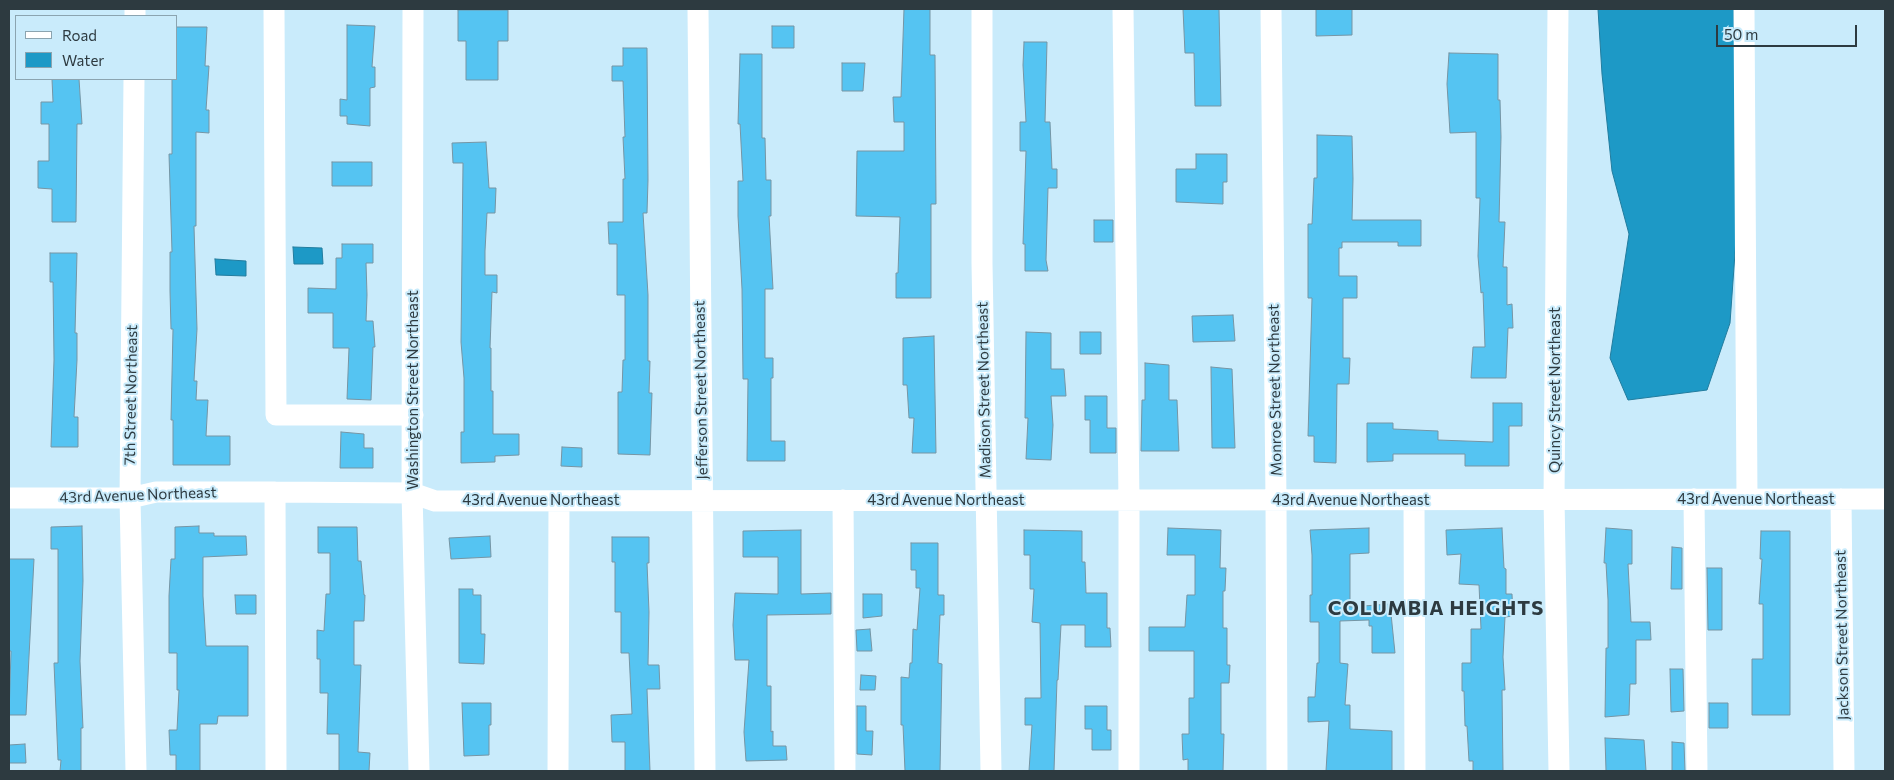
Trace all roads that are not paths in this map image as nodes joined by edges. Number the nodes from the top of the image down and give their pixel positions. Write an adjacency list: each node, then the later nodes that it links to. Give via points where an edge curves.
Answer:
1 (274, 9): 10 (street, via 276,415)
2 (414, 9): 10 (street, Washington Street Northeast)
3 (698, 9): 20 (street, Jefferson Street Northeast)
4 (982, 9): 22 (street, Madison Street Northeast, via 982,263)
5 (1124, 9): 23 (street)
6 (1271, 9): 24 (street, Monroe Street Northeast)
7 (1558, 9): 15 (street, Quincy Street Northeast)
8 (1744, 9): 17 (street)
9 (134, 80): 14 (street, 7th Street Northeast)
10 (412, 415): 12 (street, Washington Street Northeast)
11 (275, 492): 12 (street, 43rd Avenue Northeast); 14 (street, 43rd Avenue Northeast, via 156,492); 28 (street)
12 (412, 493): 26 (street, 43rd Avenue Northeast, via 435,501); 29 (street, Washington Street Northeast)
13 (9, 498): 14 (street, 43rd Avenue Northeast)
14 (130, 498): 27 (street, 7th Street Northeast)
15 (1554, 499): 16 (street, 43rd Avenue Northeast); 25 (street, 43rd Avenue Northeast); 37 (street, Quincy Street Northeast)
16 (1694, 499): 17 (street, 43rd Avenue Northeast); 38 (street)
17 (1747, 499): 18 (street, 43rd Avenue Northeast)
18 (1841, 499): 19 (street, 43rd Avenue Northeast); 39 (street, Jackson Street Northeast)
19 (1885, 499)
20 (702, 500): 21 (street, 43rd Avenue Northeast); 26 (street, 43rd Avenue Northeast); 31 (street, Jefferson Street Northeast)
21 (843, 500): 22 (street, 43rd Avenue Northeast); 32 (street)
22 (987, 500): 23 (street, 43rd Avenue Northeast); 33 (street, Madison Street Northeast)
23 (1129, 500): 24 (street, 43rd Avenue Northeast); 34 (street)
24 (1276, 500): 25 (street, 43rd Avenue Northeast); 35 (street, Monroe Street Northeast)
25 (1414, 500): 36 (street)
26 (559, 501): 30 (street)
27 (136, 771)
28 (276, 771)
29 (419, 771)
30 (558, 771)
31 (705, 771)
32 (846, 771)
33 (991, 771)
34 (1129, 771)
35 (1277, 771)
36 (1415, 771)
37 (1560, 771)
38 (1697, 771)
39 (1844, 771)

